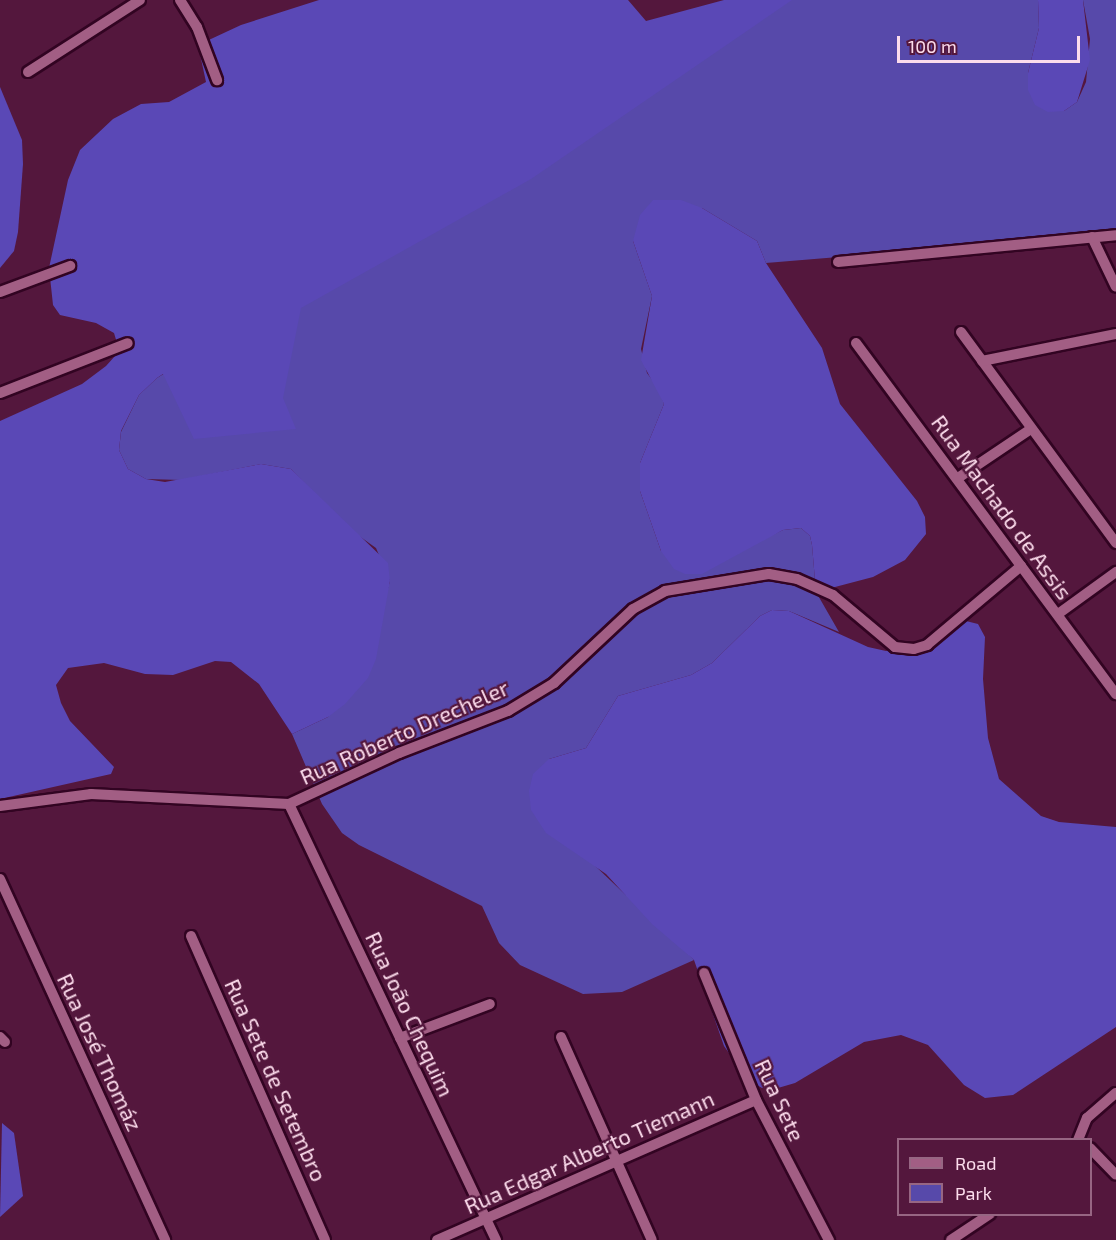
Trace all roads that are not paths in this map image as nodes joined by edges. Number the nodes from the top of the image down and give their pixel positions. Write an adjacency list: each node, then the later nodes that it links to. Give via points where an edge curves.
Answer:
1 (140, 0): 3 (street)
2 (180, 0): 4 (street, via 197,27)
3 (28, 72)
4 (217, 80)
5 (1116, 235): 6 (street)
6 (1092, 237): 7 (street); 9 (street)
7 (838, 262)
8 (70, 266): 10 (street)
9 (1116, 287)
10 (0, 292)
11 (961, 332): 15 (street)
12 (1116, 334): 15 (street)
13 (128, 343): 16 (street)
14 (856, 343): 18 (street, Rua Machado de Assis)
15 (982, 361): 17 (street)
16 (0, 393)
17 (1031, 429): 18 (street); 19 (street)
18 (958, 478): 20 (street, Rua Machado de Assis)
19 (1116, 543)
20 (1021, 566): 22 (street, Rua Machado de Assis); 24 (street, Rua Roberto Drecheler, via 927,645 914,650 895,647 833,595 797,579 769,574 665,591 633,609 554,683 508,711 399,753)
21 (1116, 572): 22 (street)
22 (1058, 615): 23 (street, Rua Machado de Assis)
23 (1116, 694)
24 (290, 804): 25 (street, Rua Roberto Drecheler, via 91,794); 31 (street, Rua João Chequim)
25 (0, 806)
26 (0, 879): 40 (street, Rua José Thomáz)
27 (191, 936): 41 (street, Rua Sete de Setembro)
28 (704, 973): 33 (street, Rua Sete)
29 (490, 1004): 31 (street)
30 (561, 1037): 36 (street)
31 (400, 1038): 39 (street, Rua João Chequim)
32 (1116, 1093): 34 (street, via 1087,1118)
33 (756, 1100): 36 (street, Rua Edgar Alberto Tiemann); 45 (street, Rua Sete)
34 (1080, 1138)
35 (1092, 1150): 37 (street)
36 (616, 1160): 39 (street, Rua Edgar Alberto Tiemann); 44 (street)
37 (1116, 1175)
38 (988, 1216): 46 (street)
39 (486, 1218): 42 (street, Rua Edgar Alberto Tiemann); 43 (street, Rua João Chequim)
40 (165, 1240)
41 (325, 1240)
42 (437, 1240)
43 (496, 1240)
44 (652, 1240)
45 (829, 1240)
46 (951, 1240)

